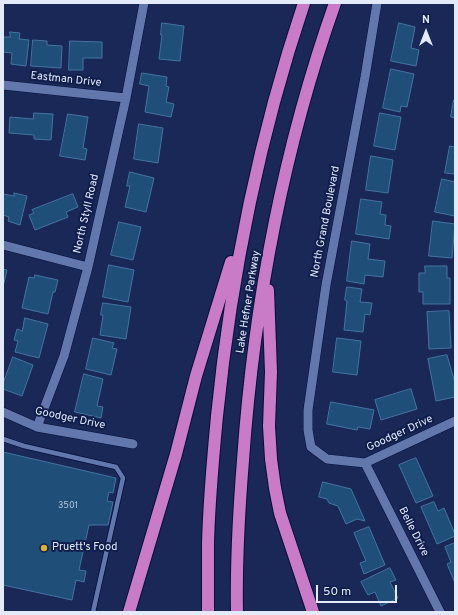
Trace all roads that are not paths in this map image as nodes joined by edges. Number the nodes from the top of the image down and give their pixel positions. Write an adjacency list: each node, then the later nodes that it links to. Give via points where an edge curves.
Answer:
1 (144, 3): 6 (street, North Styll Road)
2 (304, 3): 7 (highway, Lake Hefner Parkway, via 274,103)
3 (335, 3): 9 (highway, Lake Hefner Parkway, via 297,128)
4 (377, 3): 16 (street, North Grand Boulevard, via 326,285 308,410)
5 (3, 85): 6 (street, Eastman Drive)
6 (126, 98): 10 (street, North Styll Road)
7 (248, 208): 19 (highway, via 196,376 176,454); 20 (highway, Lake Hefner Parkway, via 235,276 220,383 208,542)
8 (3, 245): 10 (street)
9 (267, 263): 21 (highway, Lake Hefner Parkway, via 246,412 239,506); 22 (highway, via 271,459 280,513)
10 (88, 267): 13 (street, North Styll Road, via 64,356)
11 (3, 412): 13 (street, Goodger Drive)
12 (455, 421): 17 (street, Goodger Drive)
13 (37, 427): 15 (street, Goodger Drive)
14 (3, 439): 18 (lane, via 116,467 123,478)
15 (133, 444)
16 (311, 447): 17 (street, Goodger Drive, via 327,459)
17 (365, 463): 23 (street, Belle Drive)
18 (93, 612)
19 (129, 612)
20 (208, 612)
21 (237, 612)
22 (312, 612)
23 (440, 612)

